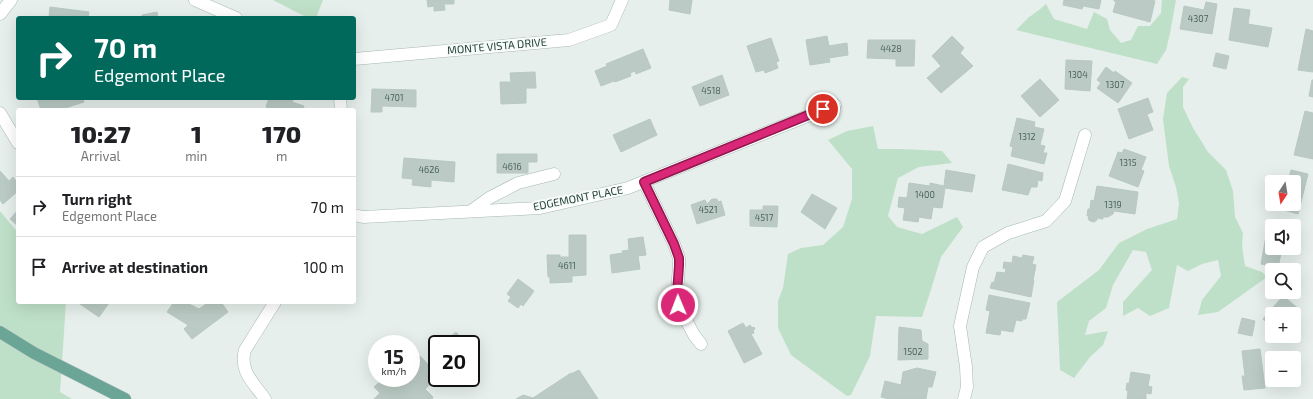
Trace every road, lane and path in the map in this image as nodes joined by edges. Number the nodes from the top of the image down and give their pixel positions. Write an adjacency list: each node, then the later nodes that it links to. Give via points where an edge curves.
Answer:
1 (11, 0): 4 (street)
2 (195, 0): 5 (street)
3 (622, 0): 6 (street, MONTE VISTA DRIVE, via 611,25 569,40)
4 (0, 14)
5 (231, 16)
6 (356, 59)
7 (835, 105): 12 (street, EDGEMONT PLACE)
8 (0, 113): 10 (street)
9 (1085, 135): 20 (street, via 1065,201 1046,221 1008,233 983,248 973,267 960,326 966,366 967,387)
10 (16, 140)
11 (554, 174): 13 (street, via 518,184 489,198)
12 (644, 182): 13 (street, EDGEMONT PLACE, via 540,208); 17 (street, via 679,258 678,305)
13 (471, 211): 14 (street, EDGEMONT PLACE)
14 (356, 215)
15 (273, 304): 19 (street, via 245,350 243,359 244,371)
16 (0, 332): 18 (main road, via 34,353)
17 (701, 344)
18 (125, 399)
19 (264, 399)
20 (964, 399)

